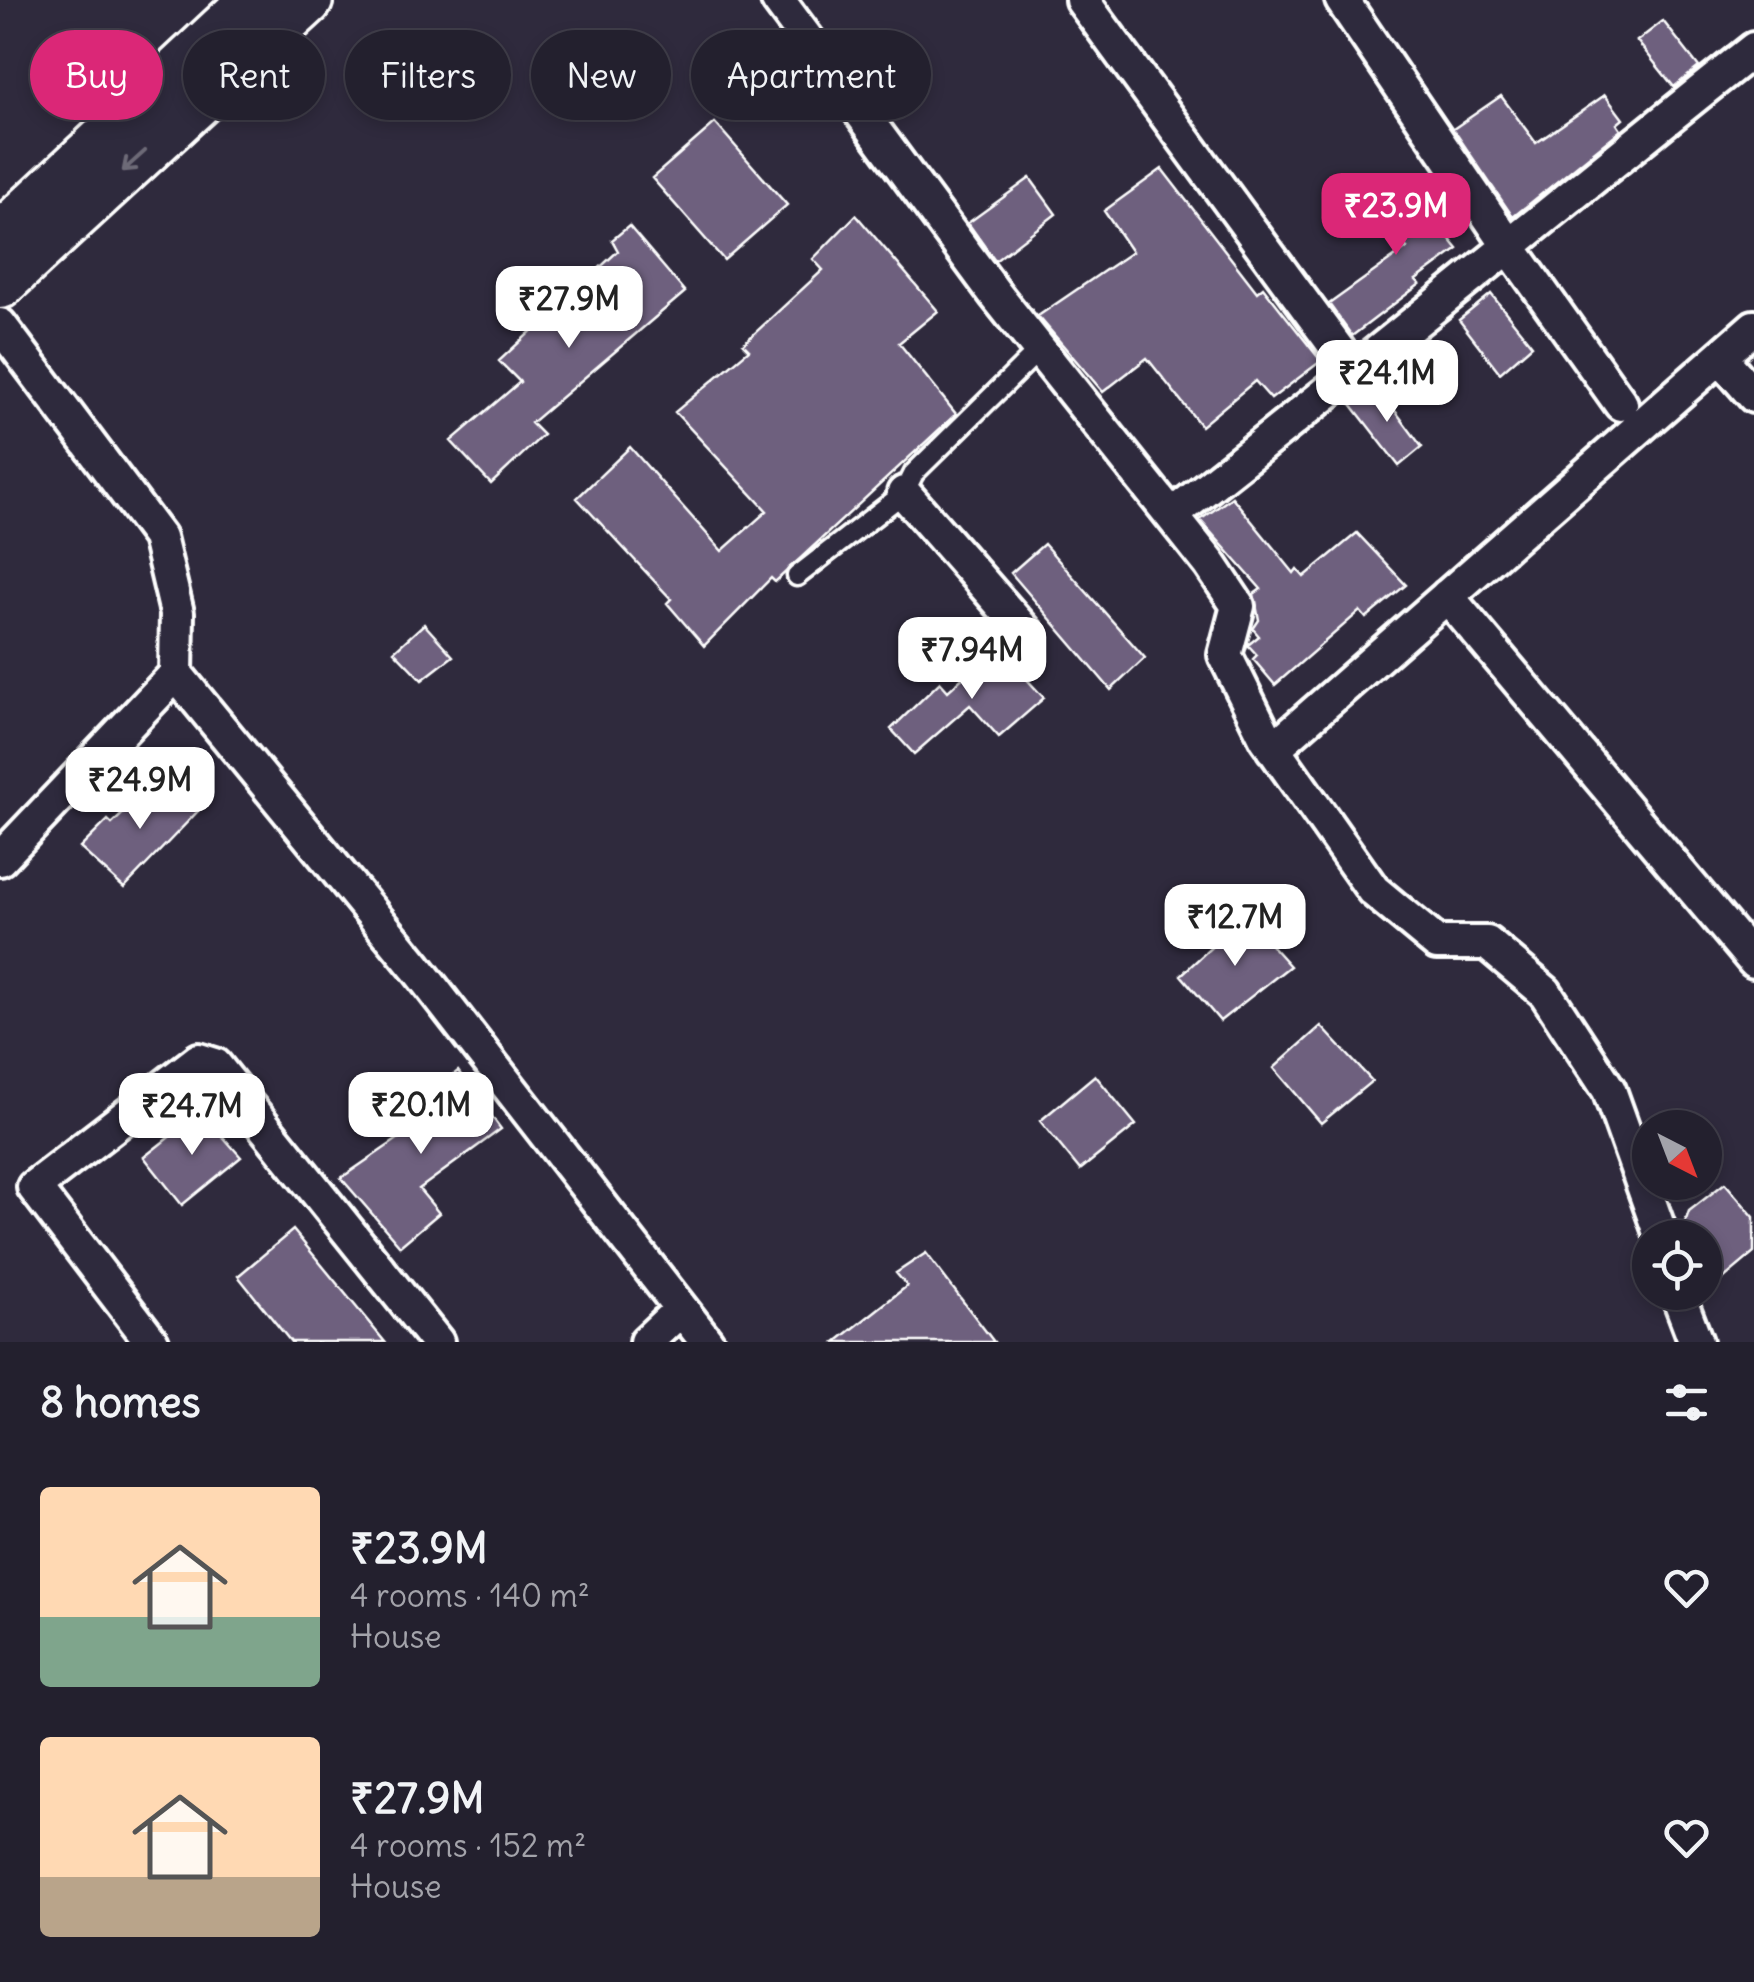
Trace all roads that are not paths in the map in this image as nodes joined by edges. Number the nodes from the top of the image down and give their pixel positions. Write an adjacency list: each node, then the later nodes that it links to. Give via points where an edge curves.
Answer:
1 (254, 0): 7 (main road)
2 (308, 0): 9 (main road, one-way to 9)
3 (778, 0): 12 (street)
4 (1082, 0): 14 (street)
5 (1342, 0): 8 (street)
6 (1754, 50): 8 (street)
7 (0, 238)
8 (1508, 245): 14 (street); 16 (street)
9 (0, 284)
10 (0, 325): 22 (street, via 158,538 177,613)
11 (1754, 327): 13 (street)
12 (1039, 350): 17 (lane, via 914,474); 18 (street)
13 (1720, 356): 15 (street); 20 (street)
14 (1356, 372): 18 (street)
15 (1754, 396)
16 (1621, 404)
17 (904, 493): 19 (lane); 21 (street)
18 (1172, 515): 23 (street, via 1238,606 1225,655)
19 (797, 576)
20 (1447, 596): 23 (street); 25 (street)
21 (1030, 637)
22 (176, 674): 24 (street); 27 (street, via 416,967)
23 (1273, 748): 26 (street, via 1373,890 1437,942 1487,943 1545,992 1609,1090)
24 (0, 859)
25 (1754, 960)
26 (1656, 1220)
27 (680, 1310): 31 (street); 32 (street)
28 (1684, 1310): 33 (street)
29 (152, 1342): 30 (street, via 34,1187 200,1060 215,1065)
30 (437, 1342)
31 (646, 1342)
32 (707, 1342)
33 (1696, 1342)

